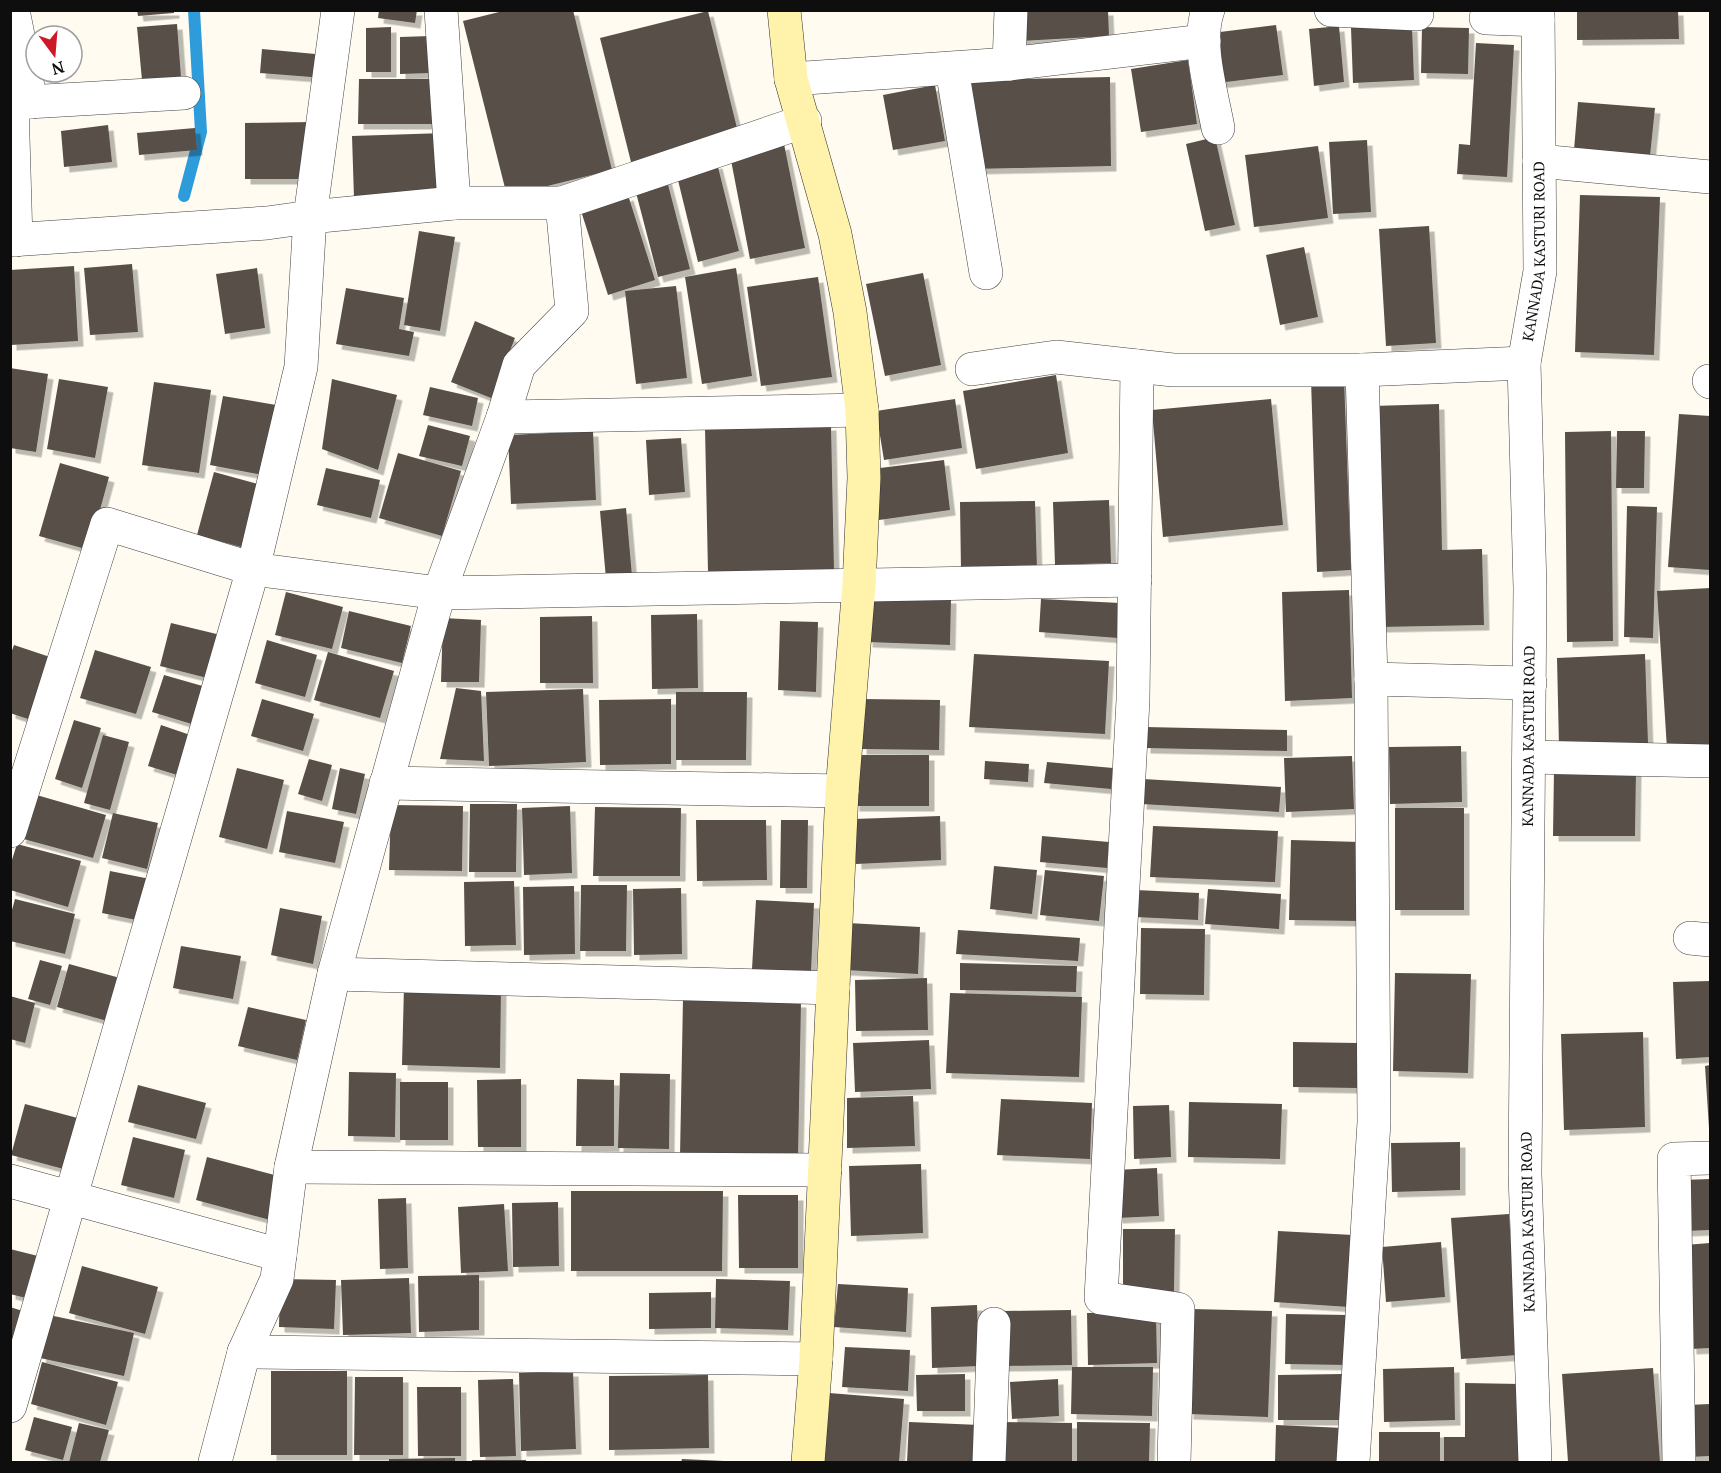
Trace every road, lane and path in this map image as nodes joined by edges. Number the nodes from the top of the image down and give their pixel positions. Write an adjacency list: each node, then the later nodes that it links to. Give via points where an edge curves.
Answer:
1 (13, 10): 15 (street)
2 (338, 10): 22 (street)
3 (441, 10): 20 (street)
4 (783, 10): 13 (street)
5 (1011, 10): 11 (street)
6 (1331, 10): 7 (street)
7 (1417, 14)
8 (1538, 15): 9 (street); 18 (street, KANNADA KASTURI ROAD)
9 (1485, 18)
10 (1206, 26): 11 (street); 17 (street)
11 (1009, 64): 12 (street)
12 (952, 69): 13 (street); 24 (street)
13 (791, 79): 16 (street)
14 (184, 93): 15 (street)
15 (18, 102): 23 (street)
16 (805, 122): 21 (street); 29 (street, via 835,234)
17 (1218, 128)
18 (1539, 161): 19 (street); 25 (street, KANNADA KASTURI ROAD, via 1540,271)
19 (1710, 177)
20 (454, 203): 21 (street); 22 (street)
21 (562, 203): 30 (street, via 572,311 519,365)
22 (310, 217): 23 (street); 31 (street, via 301,367)
23 (13, 240)
24 (986, 273)
25 (1524, 363): 28 (street); 36 (street, KANNADA KASTURI ROAD)
26 (1137, 366): 27 (street, via 1056,357); 28 (street, via 1173,370); 32 (street)
27 (972, 369)
28 (1362, 370): 35 (street)
29 (862, 410): 30 (street); 33 (street, via 864,478)
30 (503, 417): 34 (street)
31 (253, 569): 34 (street); 41 (street, via 107,524); 48 (street)
32 (1135, 580): 33 (street); 57 (street, via 1133,700 1101,1298 1178,1309)
33 (859, 585): 34 (street); 40 (street)
34 (439, 593): 39 (street)
35 (1371, 679): 36 (street); 58 (street, via 1374,1122)
36 (1530, 683): 37 (street, KANNADA KASTURI ROAD)
37 (1529, 758): 38 (street); 59 (street, KANNADA KASTURI ROAD, via 1525,1174)
38 (1710, 761)
39 (386, 783): 40 (street); 42 (street)
40 (843, 791): 43 (street)
41 (10, 831)
42 (334, 974): 43 (street); 45 (street)
43 (833, 988): 46 (street)
44 (1710, 1158): 60 (street, via 1674,1159)
45 (291, 1167): 46 (street); 49 (street)
46 (825, 1170): 52 (street)
47 (10, 1181): 48 (street)
48 (72, 1200): 49 (street); 53 (street)
49 (280, 1256): 51 (street, via 277,1279)
50 (994, 1324): 56 (street)
51 (244, 1352): 52 (street); 54 (street)
52 (816, 1359): 55 (street)
53 (10, 1406)
54 (215, 1462)
55 (808, 1462)
56 (989, 1462)
57 (1174, 1462)
58 (1353, 1462)
59 (1535, 1462)
60 (1679, 1462)

